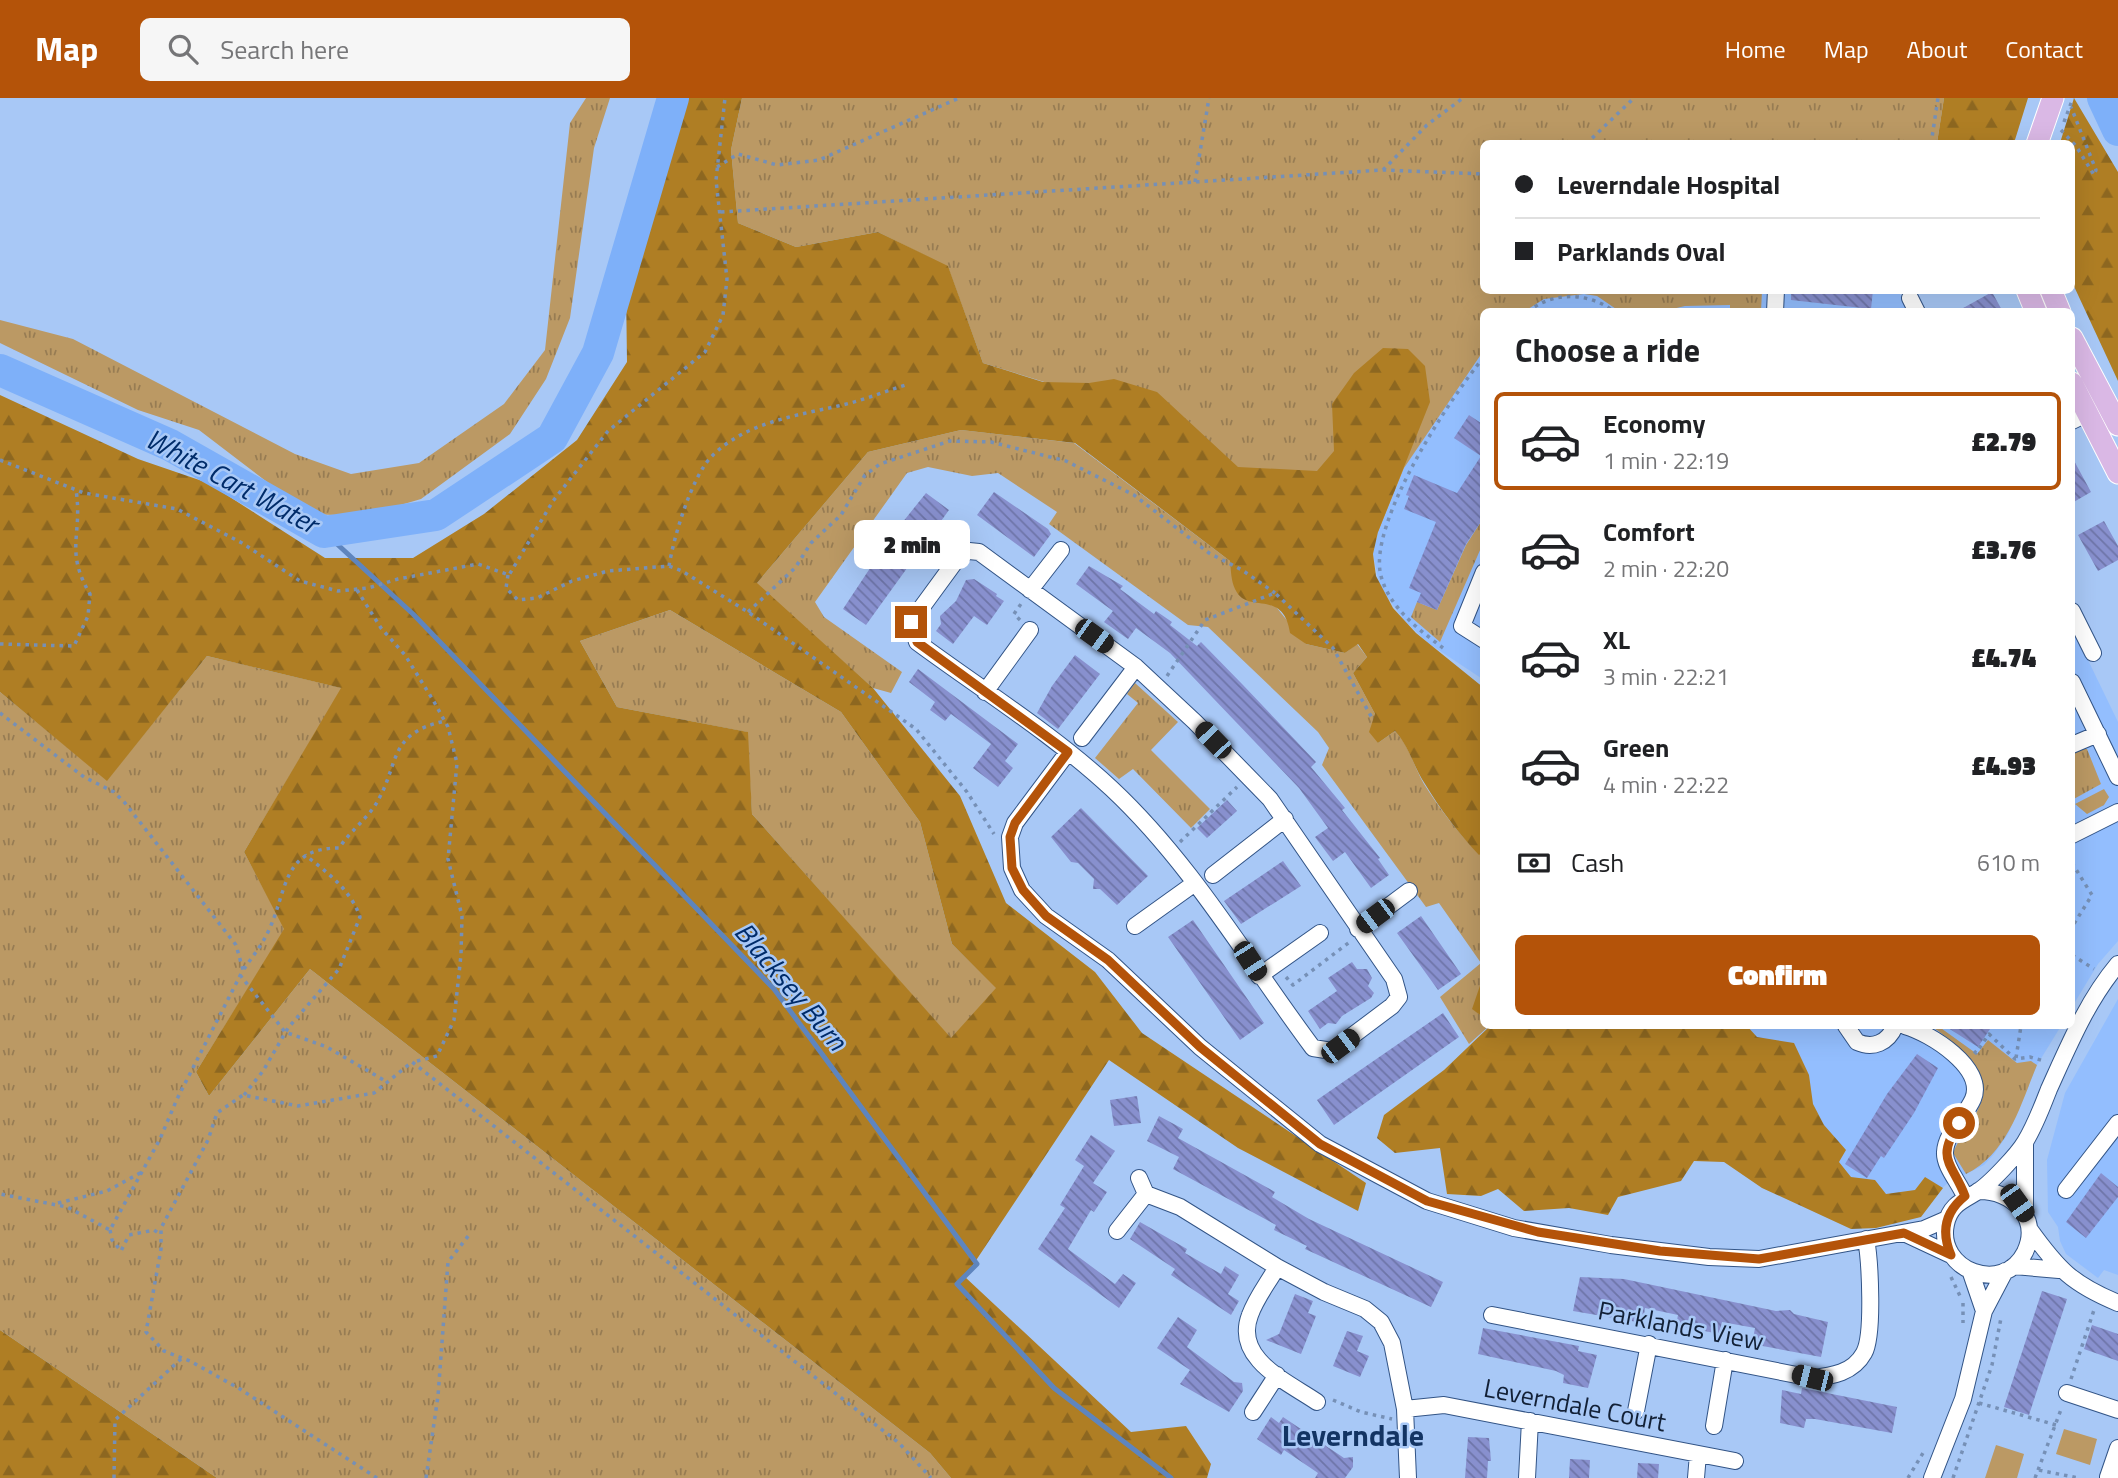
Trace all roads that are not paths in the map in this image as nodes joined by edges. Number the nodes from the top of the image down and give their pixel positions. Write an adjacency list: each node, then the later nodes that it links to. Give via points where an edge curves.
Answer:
1 (2056, 117): 2 (main road)
2 (2040, 140)
3 (2075, 351): 5 (main road)
4 (2075, 388): 5 (main road)
5 (2089, 413): 6 (main road); 7 (main road)
6 (2118, 425)
7 (2118, 473)
8 (1061, 550): 10 (street)
9 (1480, 582): 13 (street, via 1462,626)
10 (1030, 590): 15 (street); 17 (street, via 979,552 969,551 960,555 911,622 917,642)
11 (2075, 617): 14 (street)
12 (1030, 630): 17 (street)
13 (1480, 637)
14 (2093, 653)
15 (1136, 667): 19 (street); 24 (street, via 1160,686)
16 (2075, 688): 18 (street)
17 (985, 692): 21 (street)
18 (2098, 734): 20 (street); 22 (street)
19 (1082, 738)
20 (2075, 744)
21 (1068, 752): 27 (street, via 1112,789); 49 (street, via 1015,823 1010,837 1012,868 1023,890 1046,916 1108,960 1200,1047 1320,1144 1427,1201 1514,1228 1611,1245 1759,1259)
22 (2118, 777)
23 (2118, 812): 25 (street)
24 (1285, 819): 26 (street); 30 (street)
25 (2075, 834)
26 (1213, 875)
27 (1195, 883): 29 (street); 33 (street)
28 (1409, 891): 30 (street)
29 (1135, 926)
30 (1359, 931): 33 (street, via 1394,979 1399,997 1332,1051 1314,1048)
31 (1320, 933): 33 (street)
32 (2118, 964): 34 (street)
33 (1259, 976)
34 (2075, 1024)
35 (1848, 1029): 36 (street, via 1857,1042 1871,1045)
36 (1893, 1029)
37 (1911, 1029): 44 (street, via 1956,1053 1974,1086 1975,1096 1944,1153)
38 (2072, 1029): 40 (street, via 2052,1061)
39 (2118, 1123): 42 (street)
40 (2025, 1143): 44 (street); 46 (street)
41 (1139, 1178): 43 (street)
42 (2066, 1190)
43 (1146, 1194): 47 (street); 51 (street, via 1180,1207)
44 (1972, 1194): 45 (street); 46 (street, via 2006,1195)
45 (1947, 1219): 48 (street); 50 (street, via 1945,1242)
46 (2027, 1222): 52 (street, via 2023,1256); 53 (street)
47 (1117, 1231)
48 (1904, 1233): 49 (street); 50 (street)
49 (1866, 1239): 59 (street, Parklands View, via 1870,1305 1864,1353 1842,1374 1812,1378)
50 (1951, 1255): 54 (street)
51 (1277, 1267): 60 (street, via 1250,1314 1247,1332 1255,1357); 66 (street, via 1365,1309 1381,1322 1392,1343)
52 (2010, 1269): 53 (street); 54 (street, via 1985,1276); 56 (street)
53 (2059, 1270): 55 (street)
54 (1971, 1273): 56 (street)
55 (2118, 1303)
56 (1984, 1311): 75 (street, via 1963,1399)
57 (1492, 1315): 58 (street, Parklands View)
58 (1649, 1344): 59 (street, Parklands View); 64 (street)
59 (1725, 1360): 68 (street)
60 (1277, 1375): 62 (street); 65 (street)
61 (2067, 1393): 63 (street)
62 (1317, 1402)
63 (2118, 1410)
64 (1636, 1411)
65 (1253, 1412)
66 (1405, 1415): 67 (street, Leverndale Court, via 1444,1405); 72 (street)
67 (1530, 1421): 70 (street, Leverndale Court); 73 (street)
68 (1714, 1426)
69 (2118, 1448): 76 (street, via 2108,1477)
70 (1698, 1454): 71 (street, Leverndale Court); 74 (street)
71 (1735, 1461)
72 (1408, 1478)
73 (1527, 1478)
74 (1696, 1478)
75 (1932, 1478)
76 (2112, 1478)

